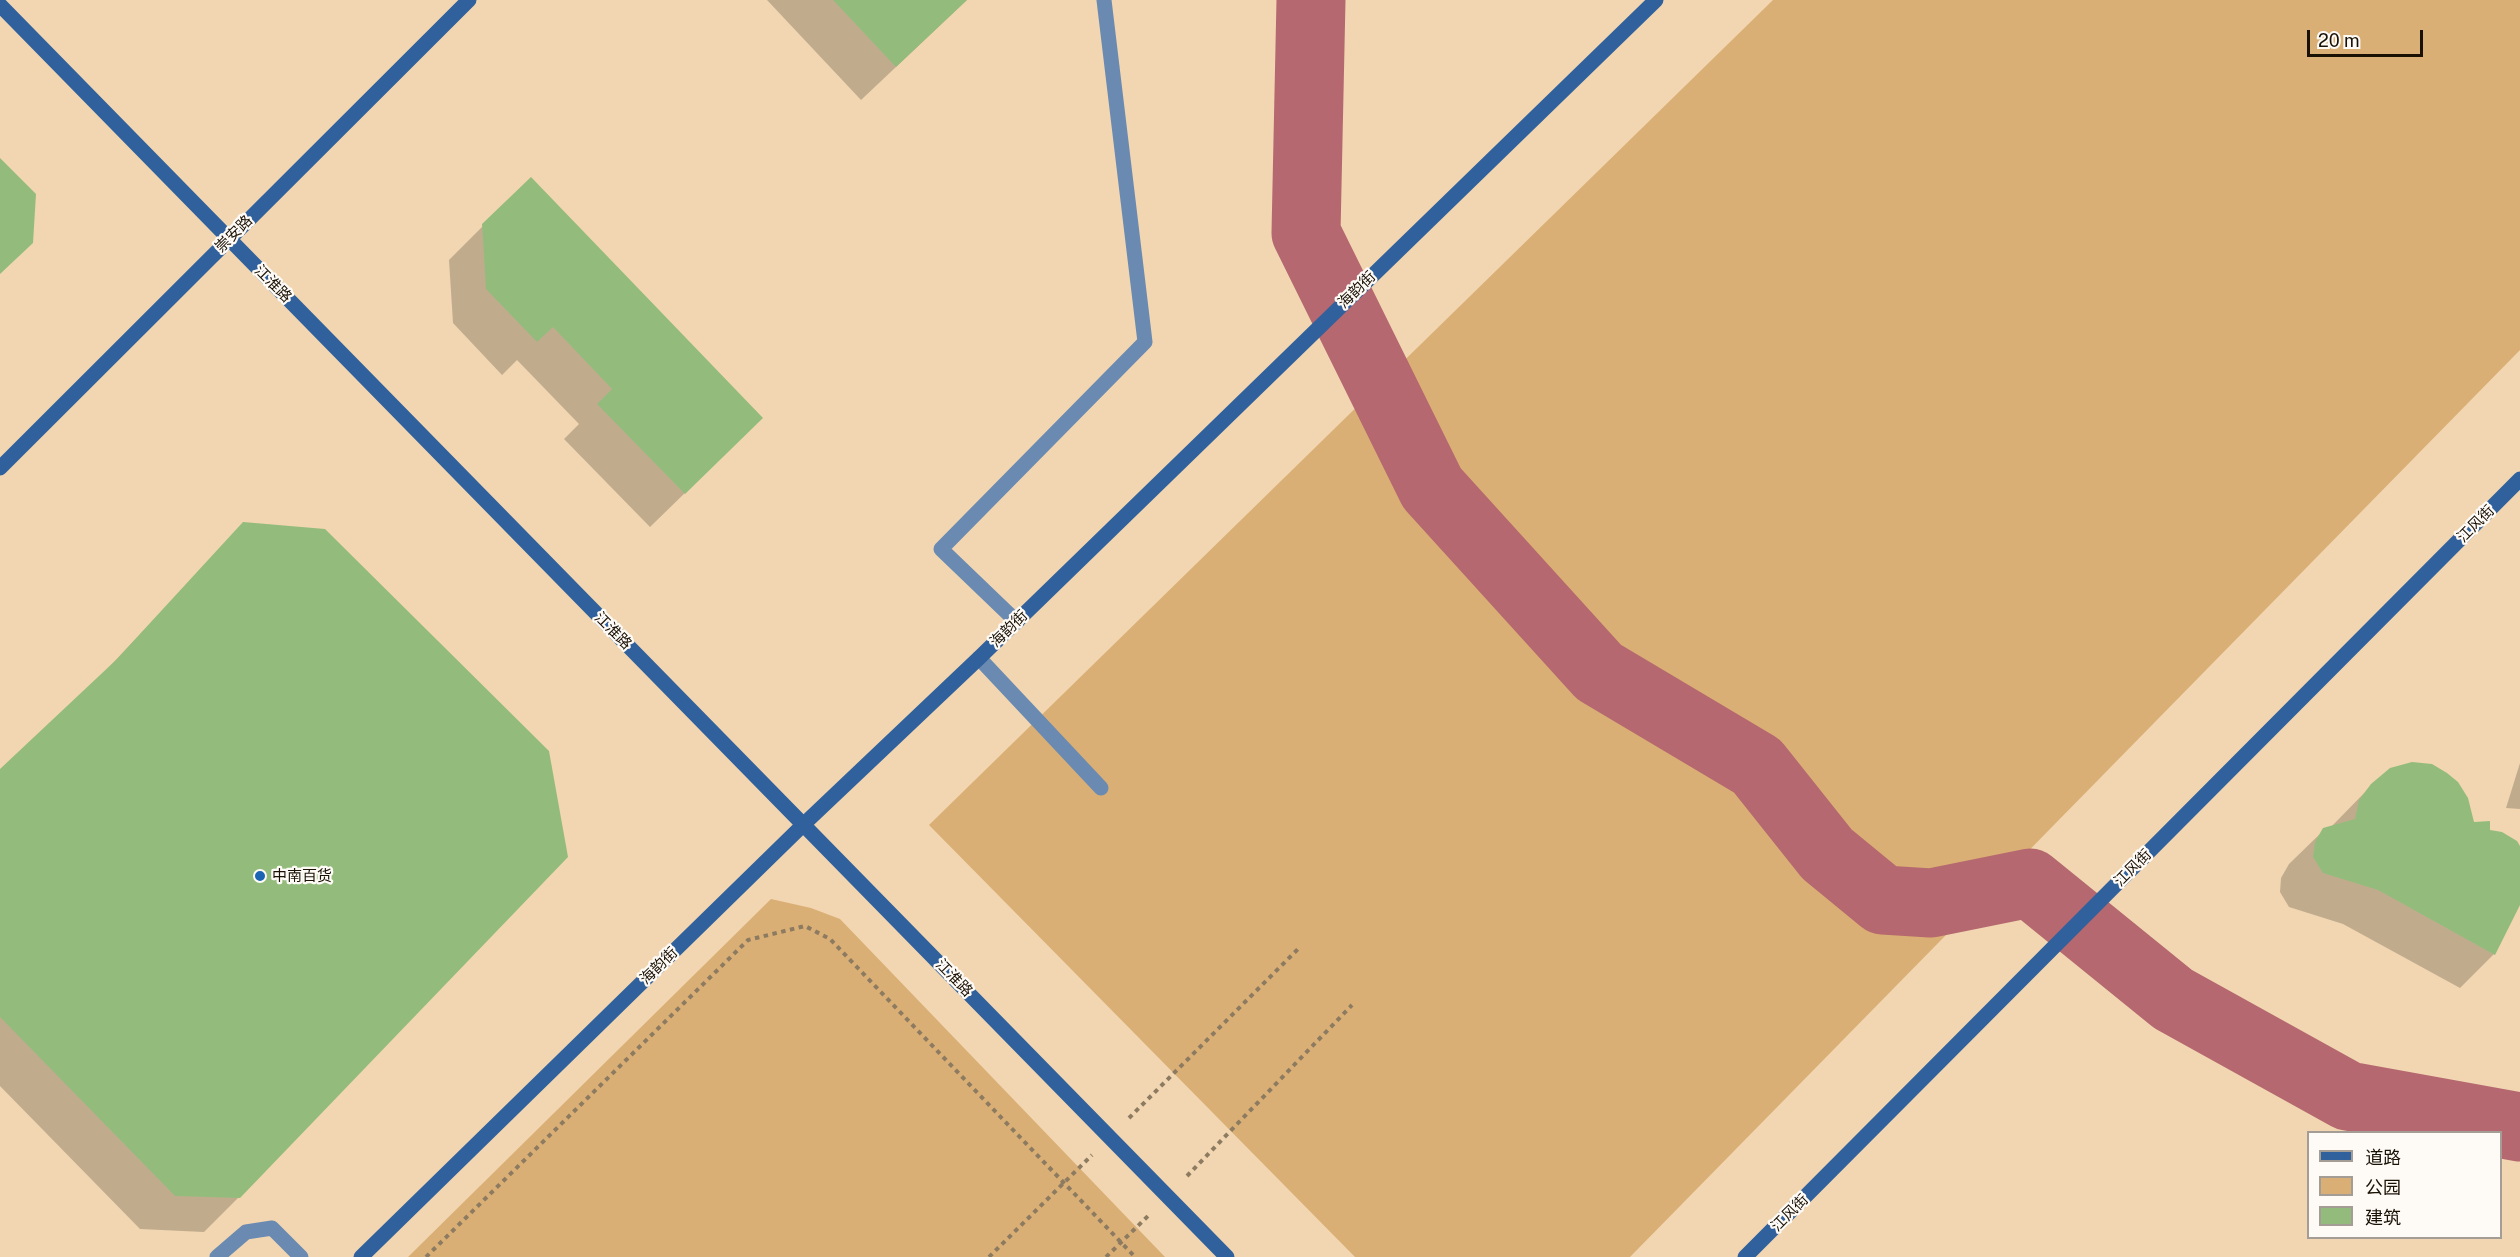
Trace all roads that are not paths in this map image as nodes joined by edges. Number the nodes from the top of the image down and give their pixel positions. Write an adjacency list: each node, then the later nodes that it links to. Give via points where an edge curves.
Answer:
1 (468, 0): 5 (street, 崇安路)
2 (1104, 0): 8 (street, via 1145,342 941,549)
3 (1656, 0): 8 (street, 海韵街)
4 (0, 5): 5 (street, 江淮路)
5 (229, 240): 6 (street, 崇安路); 11 (street, 江淮路)
6 (0, 468)
7 (2520, 479): 16 (street, 江风街)
8 (1017, 622): 9 (street, 海韵街)
9 (979, 658): 10 (street); 11 (street, 海韵街)
10 (1101, 788)
11 (804, 824): 14 (street, 海韵街); 15 (street, 江淮路)
12 (217, 1257): 13 (street, via 246,1232 272,1228)
13 (301, 1257)
14 (361, 1257)
15 (1227, 1257)
16 (1745, 1257)

